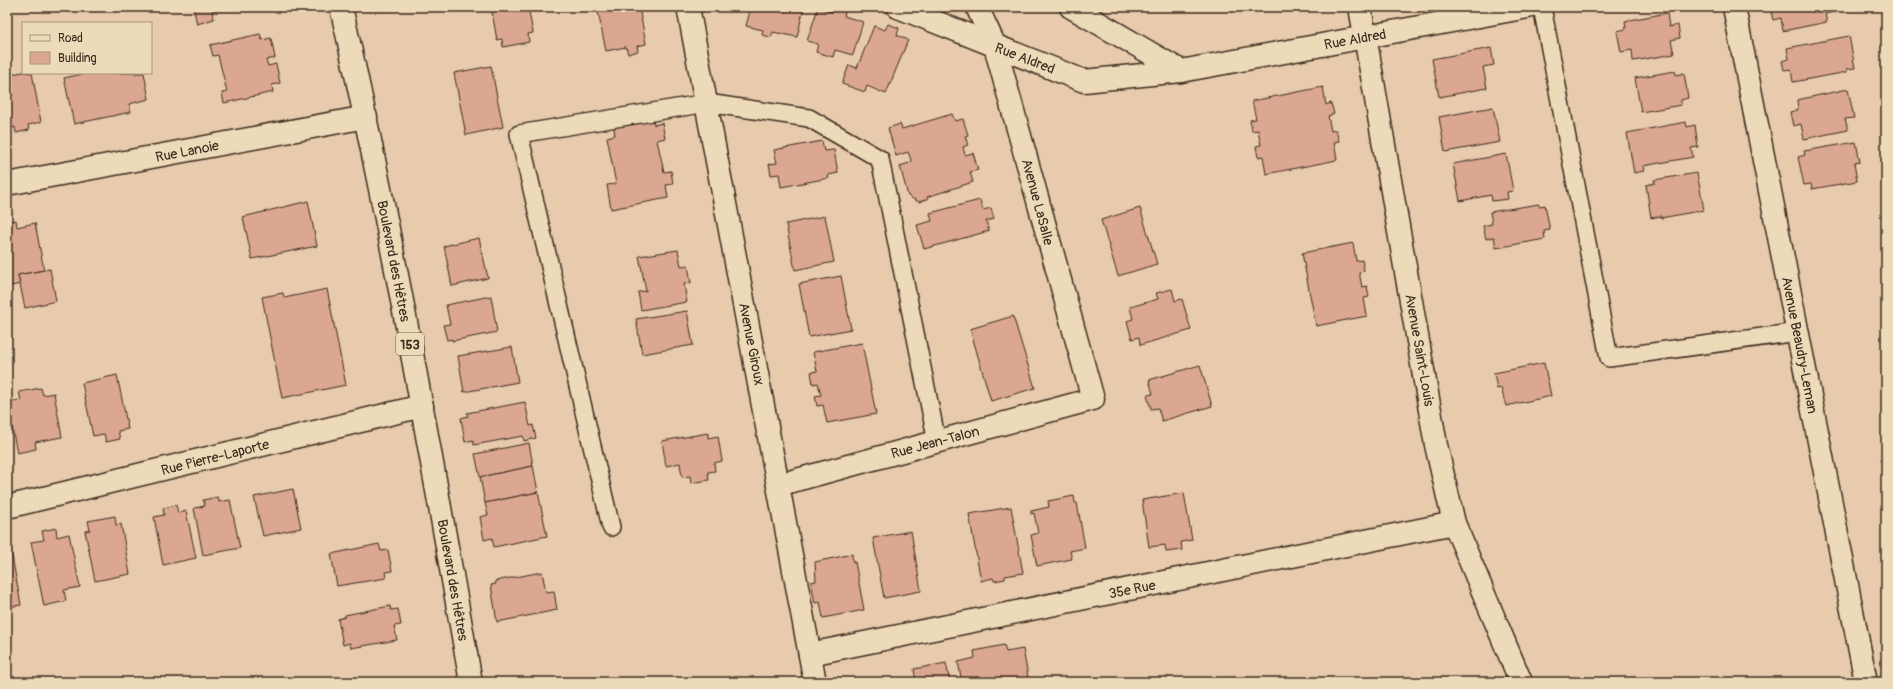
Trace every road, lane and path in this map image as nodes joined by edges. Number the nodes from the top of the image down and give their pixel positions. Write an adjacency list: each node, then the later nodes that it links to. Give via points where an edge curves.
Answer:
1 (341, 7): 14 (street, Boulevard des Hêtres / 153)
2 (688, 7): 13 (street, Avenue Giroux)
3 (898, 7): 11 (street, Rue Aldred)
4 (977, 7): 11 (street, Avenue LaSalle)
5 (1071, 7): 12 (street)
6 (1360, 7): 10 (street, Avenue Saint-Louis)
7 (1528, 7): 10 (street, Rue Aldred)
8 (1542, 7): 16 (lane, via 1609,358)
9 (1734, 7): 16 (street, Avenue Beaudry-Leman)
10 (1365, 37): 12 (street, Rue Aldred); 22 (street, Avenue Saint-Louis, via 1436,445)
11 (995, 46): 12 (street, Rue Aldred, via 1084,81); 17 (street, Avenue LaSalle)
12 (1181, 71)
13 (707, 103): 19 (lane, via 809,118 880,159); 20 (street, Avenue Giroux); 23 (lane, via 519,134)
14 (366, 118): 15 (street, Rue Lanoie); 18 (street, Boulevard des Hêtres / 153)
15 (7, 184)
16 (1798, 332): 28 (street, Avenue Beaudry-Leman)
17 (1093, 399): 19 (street, Rue Jean-Talon)
18 (422, 406): 21 (street, Rue Pierre-Laporte); 25 (street, Boulevard des Hêtres / 153)
19 (937, 442): 20 (street, Rue Jean-Talon)
20 (778, 485): 24 (street, Avenue Giroux)
21 (7, 507)
22 (1454, 523): 24 (street, 35e Rue); 27 (street, Avenue Saint-Louis)
23 (611, 528)
24 (810, 654): 26 (street, Avenue Giroux)
25 (471, 682)
26 (815, 682)
27 (1521, 682)
28 (1866, 682)

